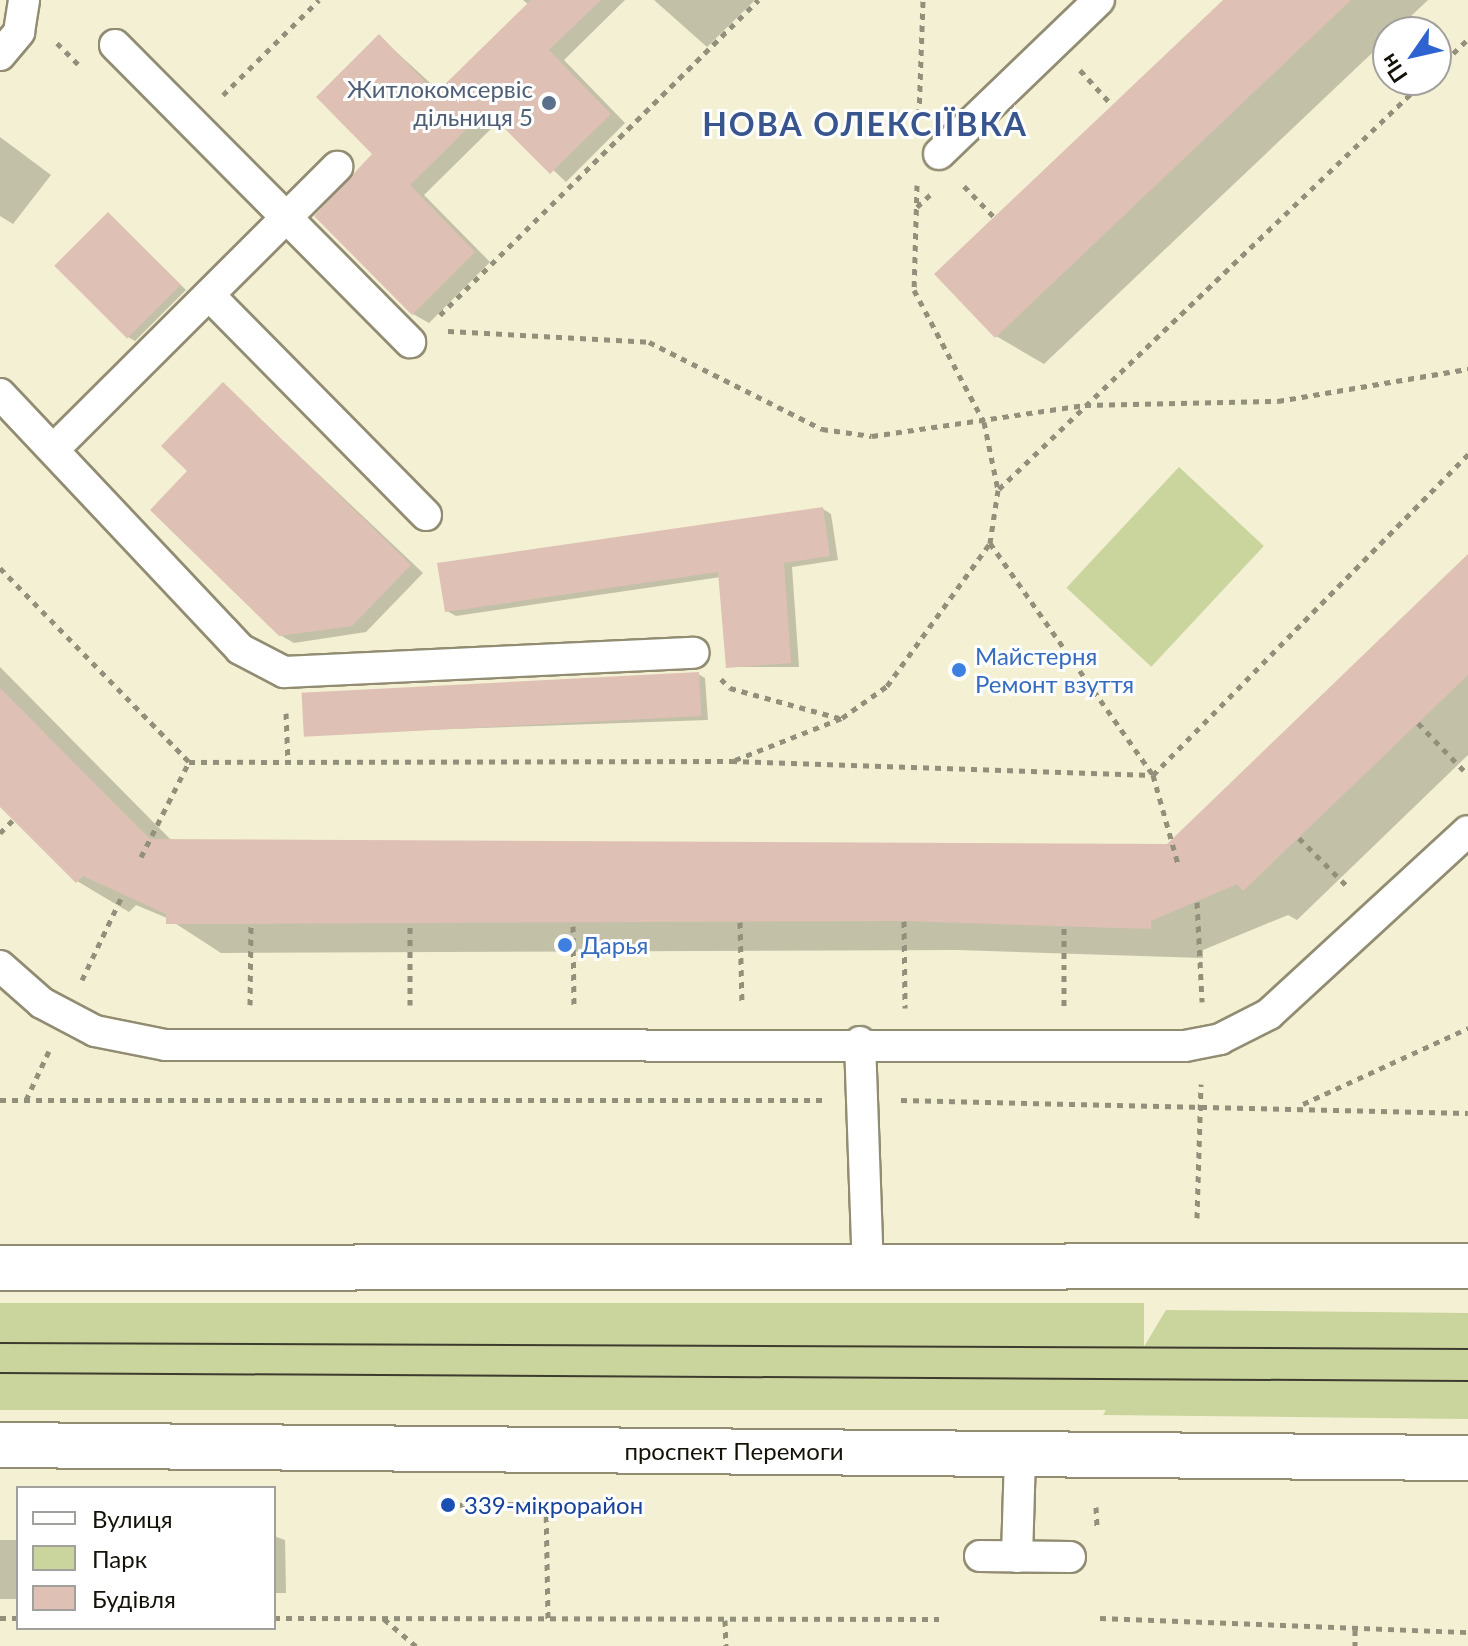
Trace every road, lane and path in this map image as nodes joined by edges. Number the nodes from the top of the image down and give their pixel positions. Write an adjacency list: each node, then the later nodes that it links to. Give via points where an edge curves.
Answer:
1 (24, 0): 9 (lane, via 19,32)
2 (319, 0): 13 (path)
3 (758, 0): 20 (path)
4 (923, 0): 14 (path)
5 (1099, 0): 14 (lane)
6 (1468, 39): 8 (path)
7 (115, 45): 13 (lane)
8 (1452, 54)
9 (0, 55)
10 (1071, 61): 12 (path)
11 (1408, 96): 23 (path)
12 (1112, 105)
13 (195, 124): 17 (lane)
14 (937, 153): 18 (path)
15 (337, 167): 17 (lane)
16 (917, 178): 24 (path, via 914,290)
17 (287, 217): 19 (lane); 20 (lane)
18 (994, 217)
19 (209, 295): 25 (lane); 28 (lane)
20 (418, 336): 24 (path, via 649,342 822,429 872,436)
21 (1468, 369): 23 (path, via 1278,401)
22 (0, 394): 25 (lane)
23 (1085, 405): 24 (path); 27 (path)
24 (984, 422): 27 (path)
25 (54, 449): 32 (lane, via 240,649)
26 (1468, 454): 38 (path)
27 (998, 490): 29 (path)
28 (426, 515)
29 (990, 543): 33 (path, via 887,686); 38 (path)
30 (0, 568): 36 (path)
31 (694, 653): 32 (lane); 33 (path, via 730,688)
32 (284, 672): 37 (path)
33 (842, 718): 35 (path)
34 (1418, 723): 39 (path)
35 (731, 761): 37 (path); 38 (path)
36 (189, 762): 37 (path); 44 (path)
37 (288, 762)
38 (1153, 775): 45 (path)
39 (1468, 775)
40 (13, 820): 42 (path)
41 (1468, 831): 63 (lane, via 1285,1001 1237,1032)
42 (0, 833)
43 (1299, 838): 47 (path)
44 (141, 857)
45 (1178, 864)
46 (1197, 902): 63 (path)
47 (1362, 902)
48 (904, 921): 59 (path)
49 (740, 922): 58 (path)
50 (251, 926): 55 (path)
51 (410, 926): 56 (path)
52 (573, 926): 57 (path)
53 (1064, 927): 60 (path)
54 (0, 966): 62 (lane, via 85,1026 165,1045)
55 (250, 1023)
56 (410, 1023)
57 (574, 1023)
58 (743, 1023)
59 (905, 1023)
60 (1064, 1023)
61 (1468, 1028): 67 (path)
62 (860, 1042): 63 (lane); 65 (lane)
63 (1202, 1043): 66 (path)
64 (0, 1100): 65 (path)
65 (863, 1100): 66 (path); 72 (lane)
66 (1201, 1104): 67 (path); 69 (path)
67 (1302, 1105): 68 (path)
68 (1468, 1113)
69 (1197, 1227)
70 (1468, 1266): 72 (main road)
71 (0, 1268): 72 (main road)
72 (868, 1268)
73 (0, 1445): 74 (main road, проспект Перемоги)
74 (1020, 1454): 75 (main road, проспект Перемоги); 80 (lane)
75 (1468, 1458)
76 (448, 1505): 85 (path, via 546,1504)
77 (1096, 1507): 78 (path)
78 (1098, 1537)
79 (980, 1556): 80 (lane)
80 (1017, 1557): 81 (lane)
81 (1070, 1557)
82 (276, 1618): 84 (path)
83 (1100, 1618): 88 (path)
84 (383, 1619): 85 (path); 90 (path)
85 (548, 1619): 87 (path)
86 (939, 1619): 87 (path)
87 (725, 1620): 91 (path)
88 (1355, 1630): 89 (path); 92 (path)
89 (1468, 1632)
90 (416, 1646)
91 (726, 1646)
92 (1355, 1646)

